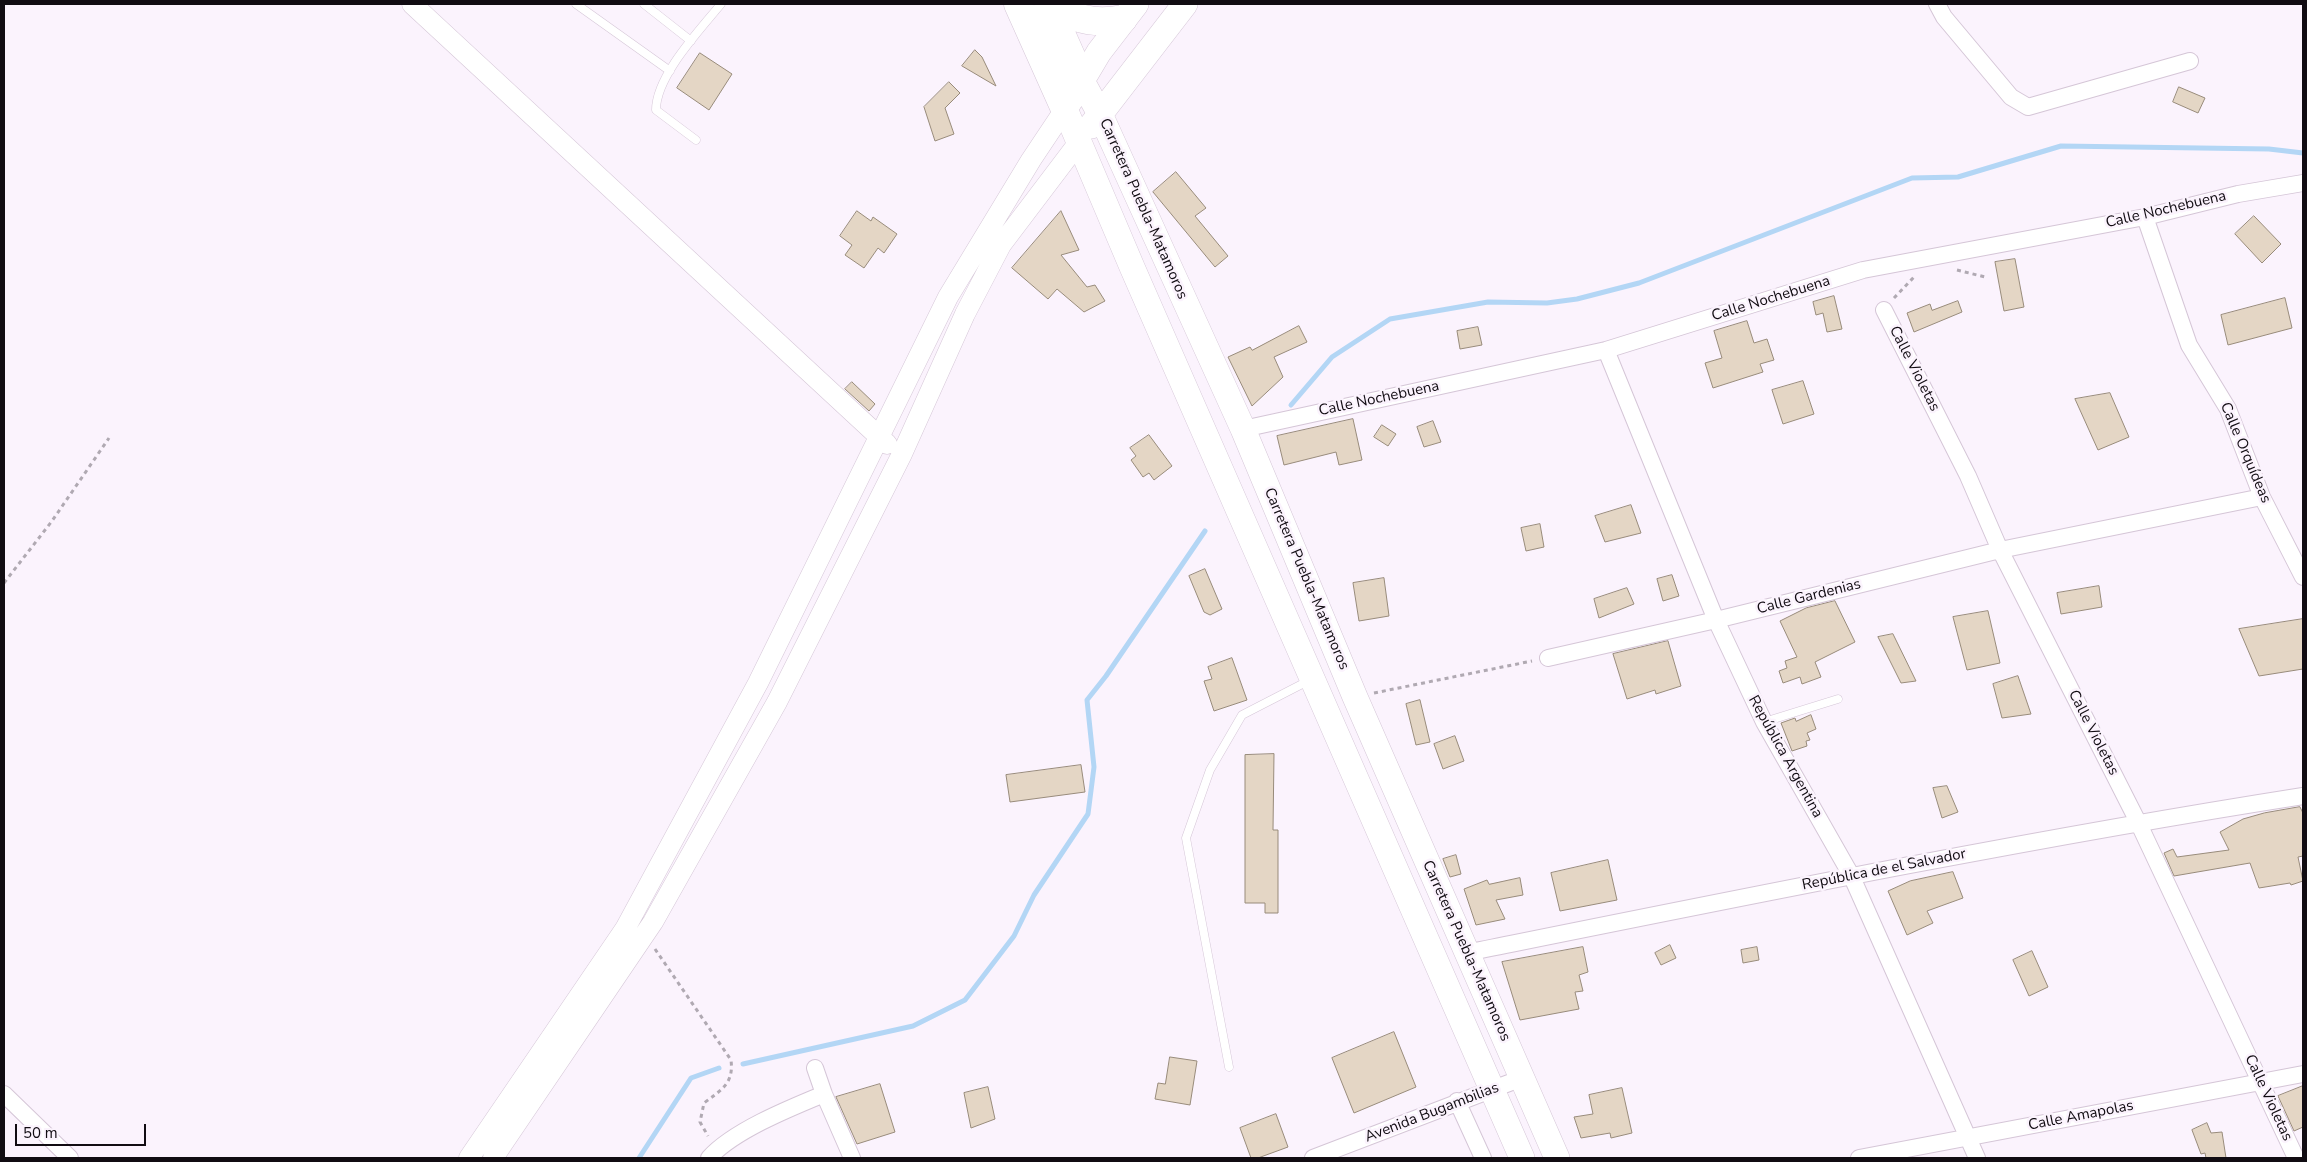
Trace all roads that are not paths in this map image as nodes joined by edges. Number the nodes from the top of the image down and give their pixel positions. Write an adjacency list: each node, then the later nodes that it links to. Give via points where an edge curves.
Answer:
1 (412, 4): 27 (street)
2 (576, 4): 14 (lane)
3 (644, 4): 12 (lane)
4 (720, 4): 12 (lane)
5 (1018, 4): 16 (highway, Carretera Puebla-Matamoros)
6 (1048, 4): 15 (highway, Carretera Puebla-Matamoros)
7 (1054, 4): 10 (highway, via 1081,19 1102,22)
8 (1185, 4): 11 (main road)
9 (1937, 4): 13 (street, via 2011,96 2028,106)
10 (1131, 9): 11 (main road); 15 (main road)
11 (1166, 30): 17 (main road)
12 (691, 41): 14 (lane)
13 (2190, 61)
14 (670, 71): 18 (lane, via 656,97 656,110)
15 (1082, 81): 16 (main road); 17 (main road, Carretera Puebla-Matamoros)
16 (1065, 109): 19 (main road, Carretera Puebla-Matamoros); 21 (street)
17 (1100, 114): 19 (main road); 26 (main road, Carretera Puebla-Matamoros)
18 (696, 140)
19 (1080, 142): 22 (street); 34 (main road, Carretera Puebla-Matamoros)
20 (2303, 183): 23 (street, Calle Nochebuena, via 2238,194)
21 (1010, 195): 22 (street); 27 (street, via 948,297)
22 (1030, 207): 28 (street, via 1001,245 965,314)
23 (2145, 217): 25 (street, Calle Nochebuena, via 1862,270); 29 (street, Calle Orquídeas, via 2189,345 2228,409)
24 (1884, 310): 30 (street, Calle Violetas, via 1968,476)
25 (1606, 350): 26 (street, Calle Nochebuena); 32 (street, República Argentina)
26 (1243, 429): 40 (main road, Carretera Puebla-Matamoros)
27 (878, 437): 28 (street); 53 (street, via 758,682 625,928)
28 (902, 454): 54 (street, via 777,702 645,934)
29 (2262, 496): 30 (street, Calle Gardenias); 31 (street, Calle Orquídeas)
30 (2000, 550): 32 (street, Calle Gardenias); 38 (street, Calle Violetas)
31 (2303, 577)
32 (1716, 620): 33 (street, Calle Gardenias); 36 (street, República Argentina)
33 (1548, 658)
34 (1312, 679): 41 (lane, via 1242,715 1210,770 1186,838); 46 (main road, Carretera Puebla-Matamoros)
35 (1838, 699): 36 (lane)
36 (1764, 722): 39 (street, República Argentina)
37 (2303, 796): 38 (street, República de el Salvador)
38 (2138, 822): 39 (street, República de el Salvador); 45 (street, Calle Violetas)
39 (1851, 875): 40 (street, República de el Salvador); 50 (street, República Argentina)
40 (1466, 953): 44 (main road, Carretera Puebla-Matamoros)
41 (1229, 1067)
42 (815, 1068): 48 (street)
43 (2303, 1074): 45 (street, Calle Amapolas)
44 (1522, 1078): 46 (street, Avenida Bugambilias); 59 (main road, Carretera Puebla-Matamoros)
45 (2261, 1082): 50 (street, Calle Amapolas); 62 (street, Calle Violetas)
46 (1493, 1089): 49 (street, Avenida Bugambilias); 58 (main road, Carretera Puebla-Matamoros)
47 (4, 1094): 52 (street)
48 (824, 1094): 51 (street, via 775,1114); 55 (street)
49 (1457, 1102): 56 (street, Avenida Bugambilias); 57 (street)
50 (1968, 1138): 60 (street, Calle Amapolas); 61 (street, República Argentina)
51 (713, 1154)
52 (70, 1158)
53 (470, 1158)
54 (493, 1158)
55 (852, 1158)
56 (1313, 1158)
57 (1483, 1158)
58 (1522, 1158)
59 (1557, 1158)
60 (1859, 1158)
61 (1978, 1158)
62 (2296, 1158)

